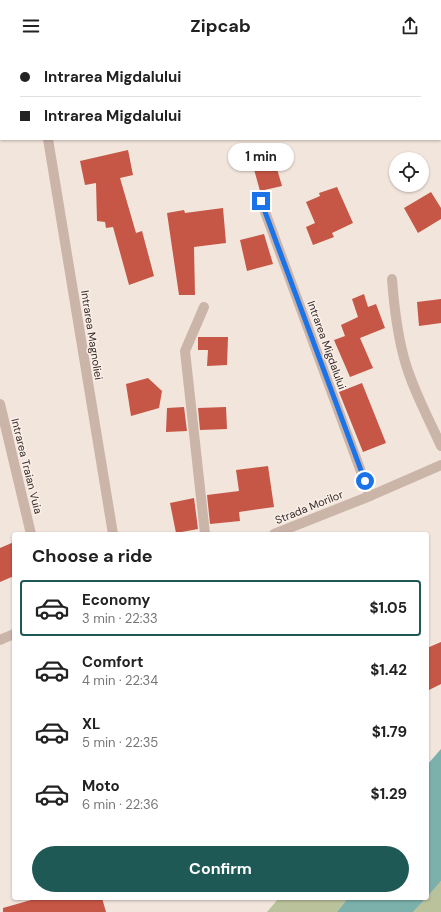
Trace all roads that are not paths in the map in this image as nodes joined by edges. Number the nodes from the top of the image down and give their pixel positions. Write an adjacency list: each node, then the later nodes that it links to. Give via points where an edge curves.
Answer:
1 (48, 140): 10 (street, Intrarea Magnoliei)
2 (261, 201): 8 (street, Intrarea Migdalului)
3 (392, 279): 6 (street, via 396,325 404,358 411,380)
4 (204, 306): 11 (street, via 185,351)
5 (0, 404): 9 (street, Intrarea Traian Vuia)
6 (441, 446)
7 (441, 465): 8 (street, Strada Morilor)
8 (370, 496): 12 (street, Strada Morilor)
9 (31, 532)
10 (113, 532)
11 (205, 532)
12 (279, 532)
13 (12, 635): 14 (street)
14 (0, 640)

